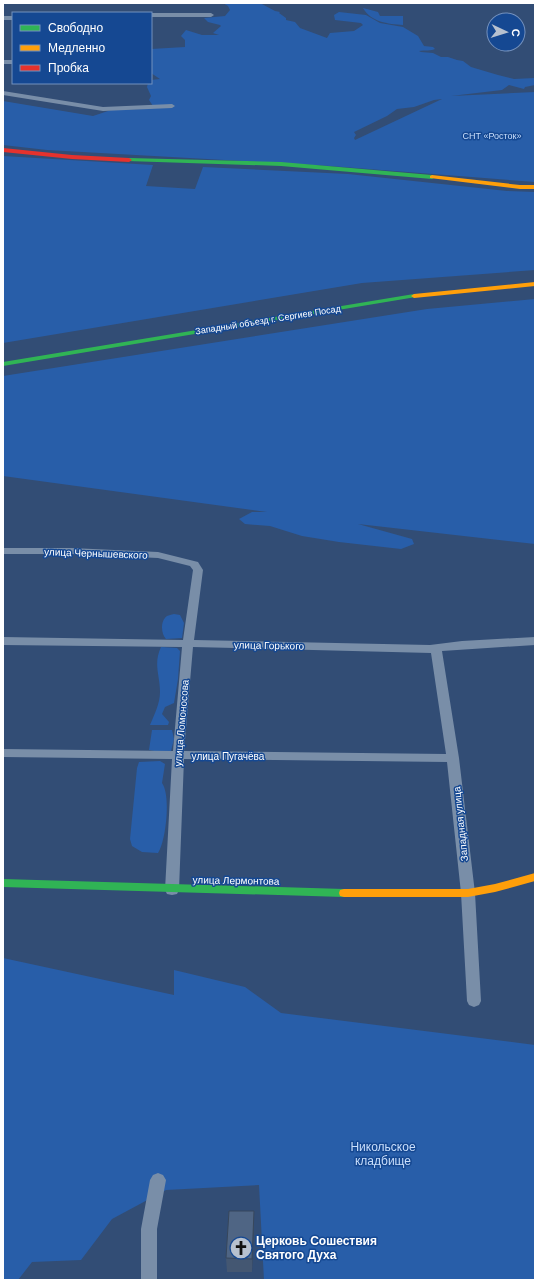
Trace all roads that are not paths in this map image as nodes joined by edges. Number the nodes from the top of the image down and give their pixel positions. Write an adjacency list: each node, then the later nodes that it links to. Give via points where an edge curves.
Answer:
1 (152, 15): 2 (street)
2 (211, 15)
3 (3, 93): 4 (street, via 103,109)
4 (172, 106)
5 (3, 150): 6 (main road, via 69,158 354,168)
6 (535, 187)
7 (535, 278): 9 (main road, Западный объезд г. Сергиев Посад, via 409,291)
8 (535, 284): 10 (main road, Западный объезд г. Сергиев Посад, via 410,296)
9 (3, 357)
10 (3, 364)
11 (3, 551): 12 (street, улица Чернышевского, via 158,555)
12 (188, 562): 15 (street, улица Ломоносова, via 194,564 198,570)
13 (3, 641): 15 (street, улица Горького)
14 (535, 641): 16 (street, улица Горького)
15 (188, 644): 16 (street, улица Горького); 18 (street, улица Ломоносова)
16 (436, 649): 19 (street, Западная улица)
17 (3, 753): 18 (street, улица Пугачёва)
18 (178, 756): 19 (street, улица Пугачёва); 22 (street, улица Ломоносова)
19 (453, 758): 23 (street, Западная улица)
20 (535, 877): 23 (main road, улица Лермонтова)
21 (3, 883): 22 (main road, улица Лермонтова)
22 (172, 890): 23 (main road, улица Лермонтова)
23 (468, 893): 24 (street, Западная улица)
24 (474, 1001)
25 (158, 1180): 26 (street, via 149,1229)
26 (149, 1280)

